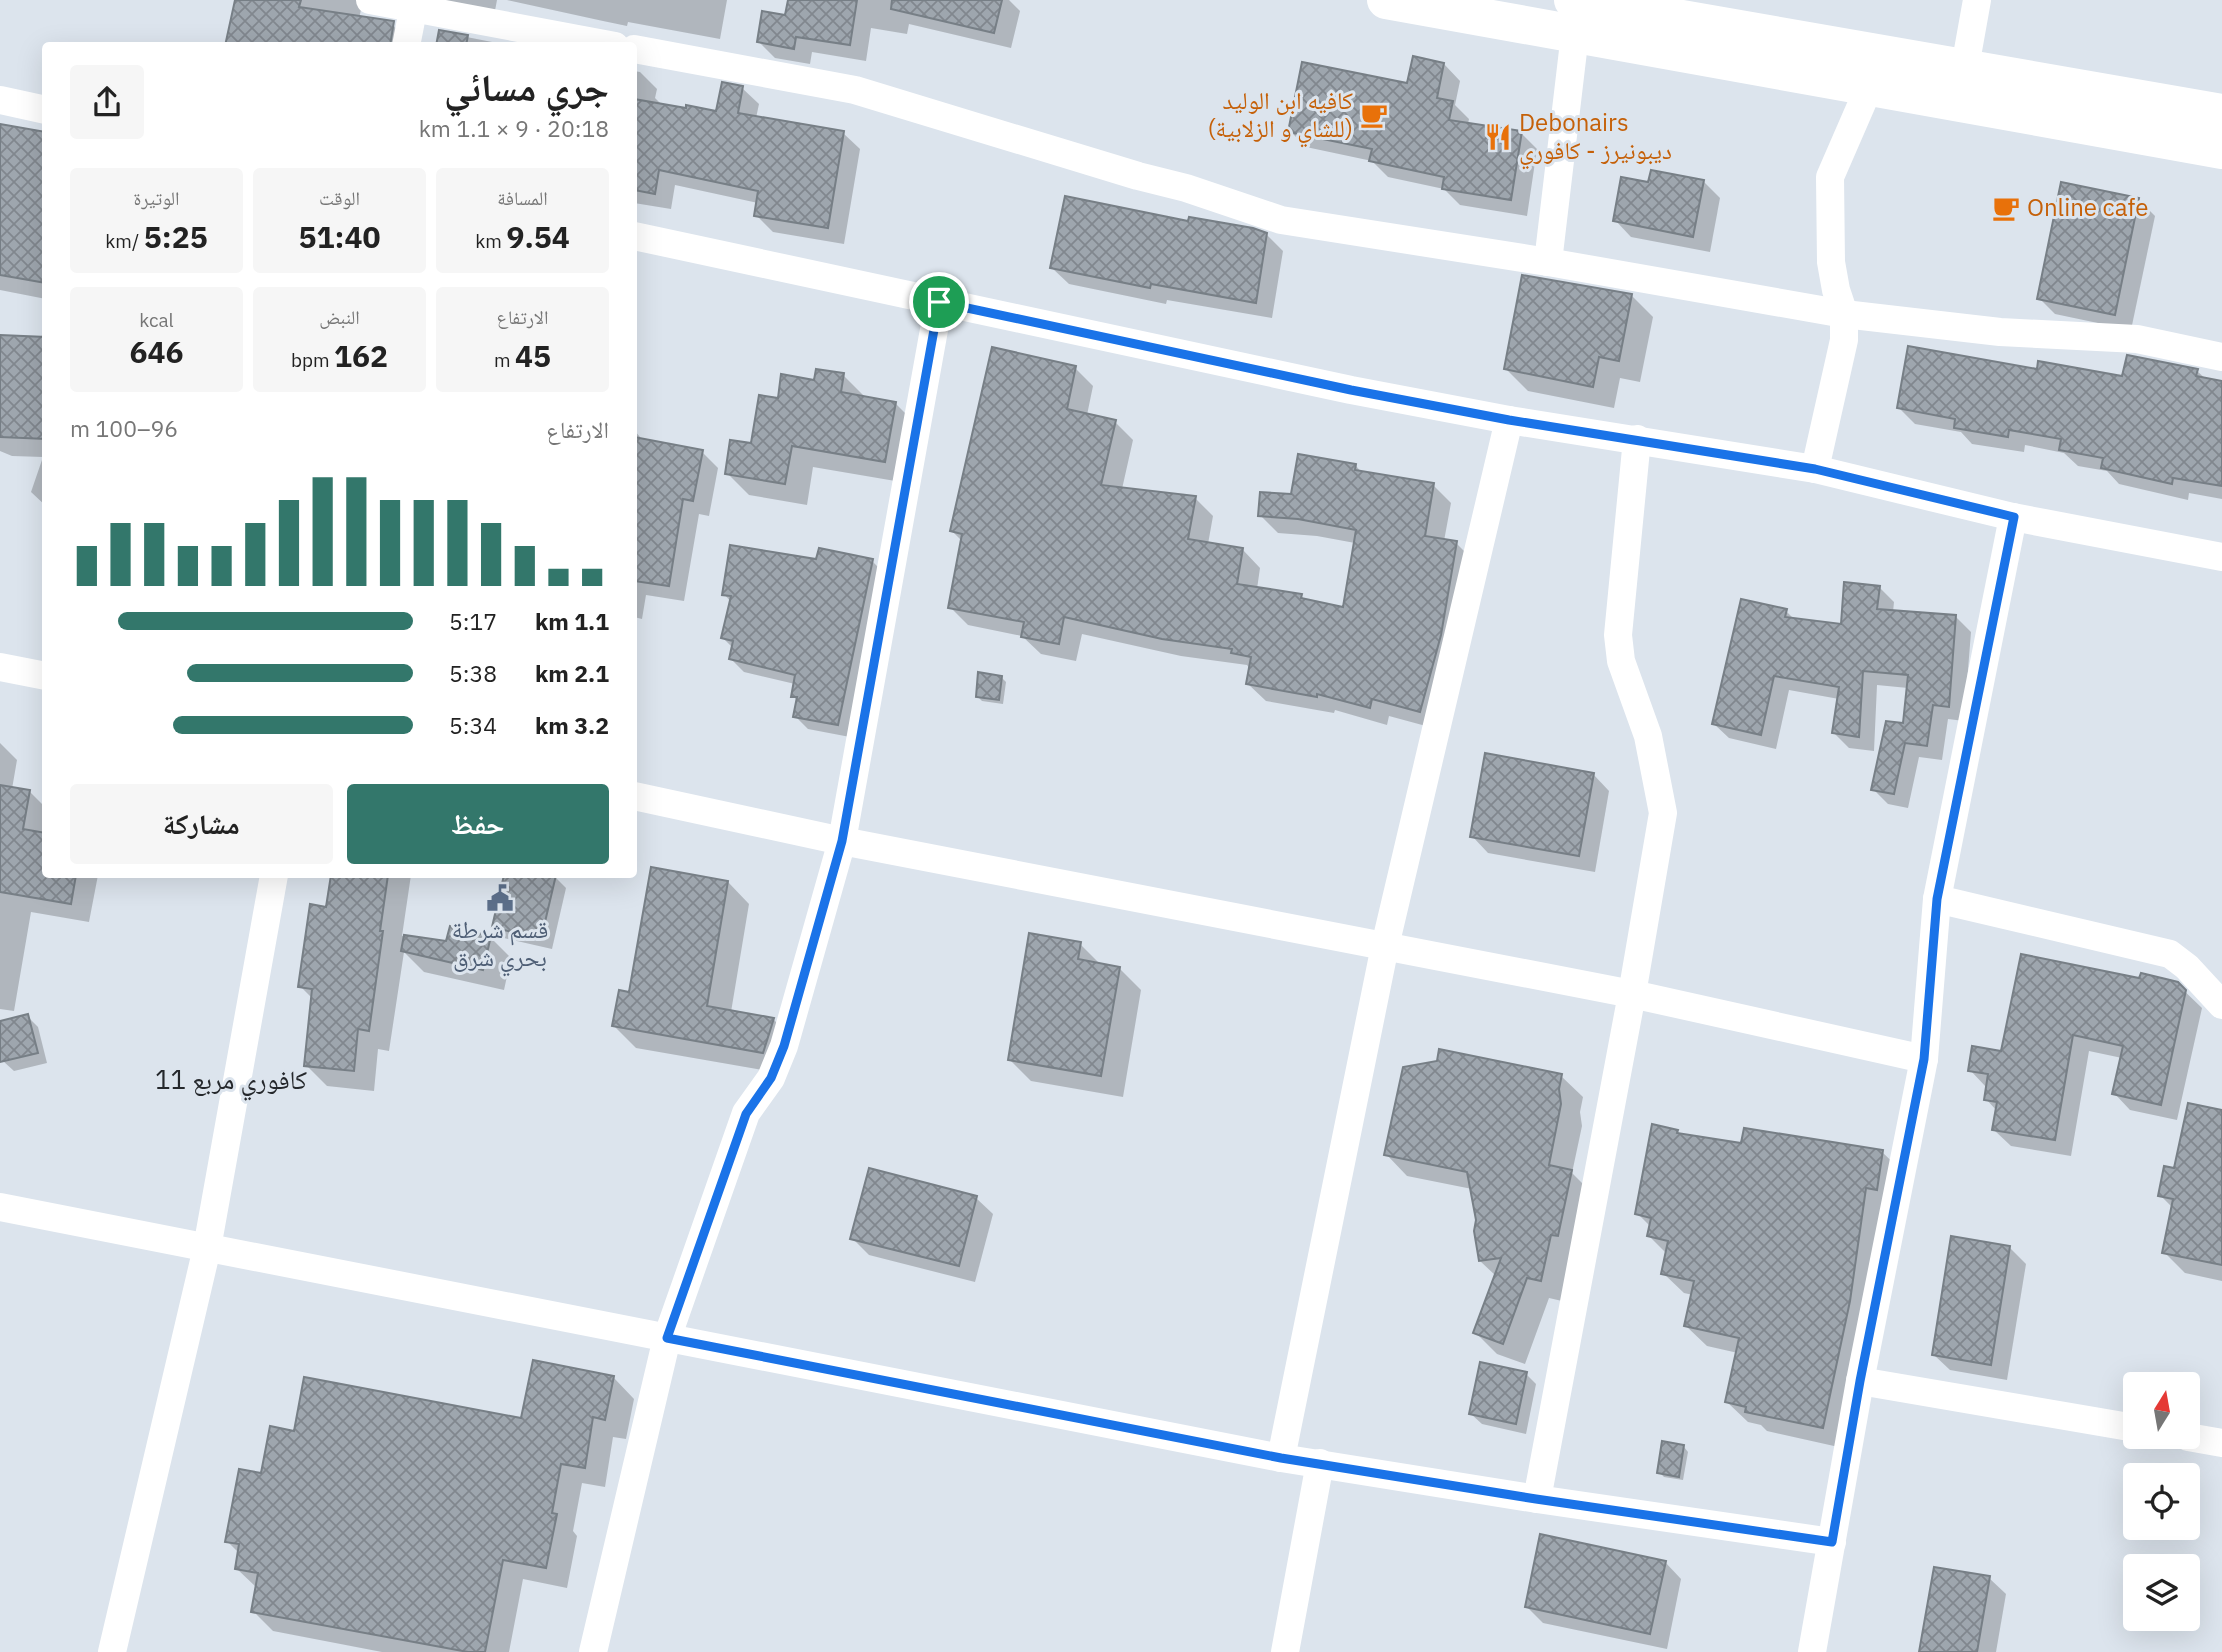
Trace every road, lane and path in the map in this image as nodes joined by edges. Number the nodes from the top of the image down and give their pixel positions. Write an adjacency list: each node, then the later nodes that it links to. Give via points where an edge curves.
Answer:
1 (370, 0): 4 (street)
2 (1977, 0): 9 (street)
3 (1412, 2): 5 (street)
4 (414, 4): 6 (street); 7 (street)
5 (1574, 17): 9 (street, via 1788,39); 10 (street); 17 (street)
6 (407, 42)
7 (596, 42)
8 (637, 50): 17 (street, via 855,90 1281,220)
9 (1965, 67): 11 (street); 14 (street)
10 (1870, 85): 11 (street); 19 (street, via 1830,177 1831,262)
11 (1925, 96): 15 (street)
12 (0, 100): 13 (street)
13 (42, 109)
14 (2222, 113)
15 (2222, 150)
16 (637, 237): 18 (street)
17 (1548, 262): 19 (street)
18 (939, 302): 21 (street); 29 (street)
19 (1844, 314): 20 (street, via 2000,332 2137,338); 23 (street, via 1844,340)
20 (2222, 356)
21 (1509, 420): 22 (street); 32 (street)
22 (1637, 439): 23 (street); 33 (street, via 1618,635 1621,661 1648,736 1663,813)
23 (1815, 469): 24 (street)
24 (2014, 517): 25 (street); 31 (street)
25 (2222, 557)
26 (0, 667): 27 (street)
27 (42, 675)
28 (637, 797): 29 (street)
29 (842, 841): 32 (street); 38 (street, via 784,1046 771,1078 746,1114)
30 (273, 878): 37 (street)
31 (1937, 899): 34 (street, via 2170,954); 35 (street)
32 (1385, 946): 33 (street); 43 (street)
33 (1632, 994): 35 (street); 45 (street)
34 (2222, 1005)
35 (1924, 1059): 39 (street)
36 (0, 1207): 37 (street)
37 (207, 1248): 38 (street); 47 (street)
38 (667, 1338): 43 (street); 48 (street)
39 (1860, 1381): 40 (street); 46 (street)
40 (2123, 1426)
41 (2200, 1439): 42 (street)
42 (2222, 1443)
43 (1281, 1458): 44 (street)
44 (1320, 1463): 45 (street); 49 (street)
45 (1536, 1499): 46 (street)
46 (1832, 1542): 50 (street)
47 (112, 1652)
48 (593, 1652)
49 (1285, 1652)
50 (1812, 1652)

